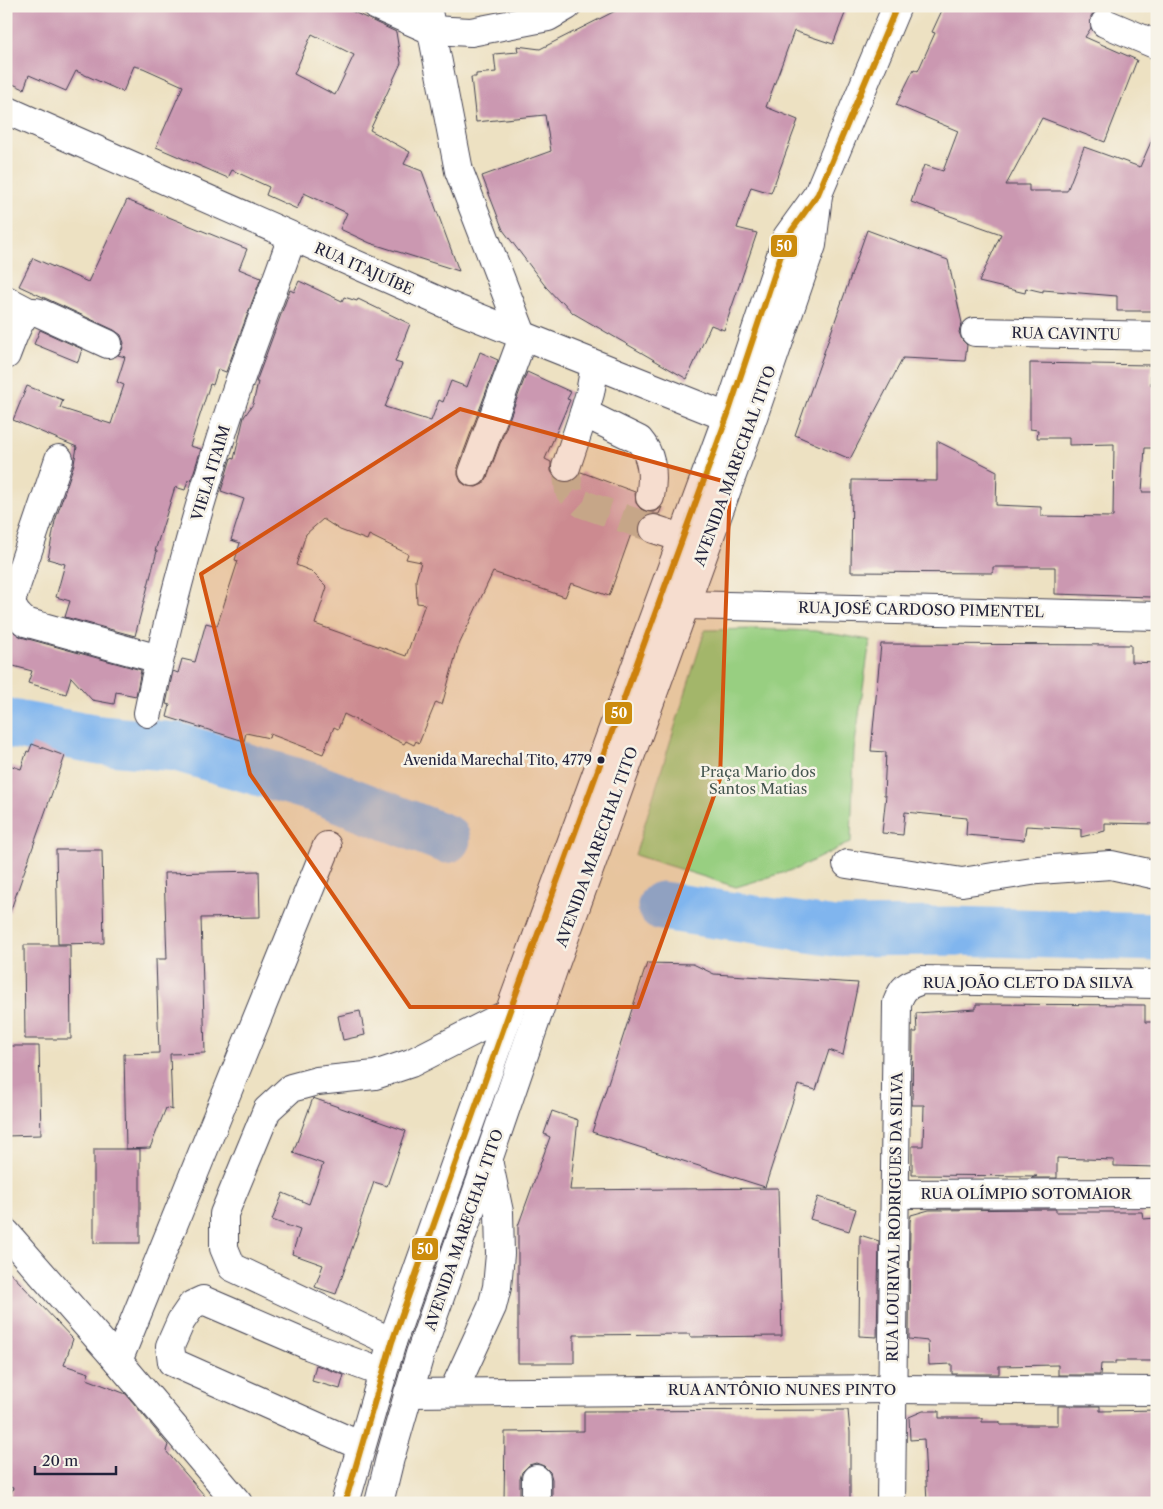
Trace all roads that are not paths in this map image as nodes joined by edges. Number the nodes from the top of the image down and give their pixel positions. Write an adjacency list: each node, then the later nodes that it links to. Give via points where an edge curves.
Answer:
1 (377, 6): 4 (street)
2 (567, 6): 4 (street, via 548,17 471,32)
3 (897, 6): 8 (street, AVENIDA MARECHAL TITO)
4 (429, 18): 13 (street, via 460,171)
5 (1105, 23): 6 (street)
6 (1157, 45)
7 (9, 119): 9 (street, RUA ITAJUÍBE)
8 (818, 194): 18 (street, AVENIDA MARECHAL TITO, via 787,237); 24 (street, AVENIDA MARECHAL TITO, via 812,245 750,426)
9 (292, 237): 13 (street, RUA ITAJUÍBE); 27 (street, VIELA ITAIM, via 233,400 192,532)
10 (18, 306): 14 (street); 15 (street, via 23,317)
11 (975, 332): 12 (street, RUA CAVINTU)
12 (1157, 336)
13 (523, 337): 16 (street, RUA ITAJUÍBE); 21 (street)
14 (108, 344)
15 (6, 356)
16 (595, 365): 17 (street); 18 (street, RUA ITAJUÍBE)
17 (584, 412): 20 (street); 22 (street, via 639,440 645,447 653,481)
18 (726, 417): 24 (street, AVENIDA MARECHAL TITO)
19 (59, 459): 27 (street, via 12,598 14,610 25,622)
20 (566, 467)
21 (473, 472)
22 (650, 497)
23 (654, 529): 24 (street)
24 (694, 543): 25 (street, AVENIDA MARECHAL TITO); 34 (street, AVENIDA MARECHAL TITO)
25 (685, 605): 26 (street, RUA JOSÉ CARDOSO PIMENTEL); 35 (street, AVENIDA MARECHAL TITO)
26 (1157, 616)
27 (159, 659): 28 (street, VIELA ITAIM)
28 (148, 713)
29 (327, 846): 40 (street)
30 (847, 864): 31 (street, via 962,882 1038,870 1111,864)
31 (1157, 874)
32 (1157, 984): 33 (street, RUA JOÃO CLETO DA SILVA, via 922,980)
33 (901, 991): 37 (street, RUA LOURIVAL RODRIGUES DA SILVA, via 897,1003)
34 (509, 1013): 39 (street, AVENIDA MARECHAL TITO); 39 (street, via 411,1063 375,1075 317,1081 291,1088 267,1110 224,1214 224,1248 232,1267)
35 (488, 1160): 44 (street, via 500,1212 497,1287 488,1315); 45 (street, AVENIDA MARECHAL TITO)
36 (1157, 1193): 37 (street, RUA OLÍMPIO SOTOMAIOR)
37 (895, 1194): 42 (street, RUA LOURIVAL RODRIGUES DA SILVA)
38 (6, 1233): 40 (street)
39 (392, 1342): 41 (street, AVENIDA MARECHAL TITO)
40 (118, 1361): 47 (street)
41 (383, 1372): 46 (street, AVENIDA MARECHAL TITO); 46 (street, via 310,1346 203,1300 192,1305 170,1346 172,1362)
42 (893, 1389): 43 (street, RUA ANTÔNIO NUNES PINTO); 44 (street, RUA ANTÔNIO NUNES PINTO); 50 (street, RUA LOURIVAL RODRIGUES DA SILVA)
43 (1157, 1391)
44 (453, 1392): 45 (street, RUA ANTÔNIO NUNES PINTO)
45 (408, 1393): 49 (street, AVENIDA MARECHAL TITO)
46 (361, 1446): 48 (street, AVENIDA MARECHAL TITO)
47 (238, 1503)
48 (345, 1503)
49 (379, 1503)
50 (891, 1503)

